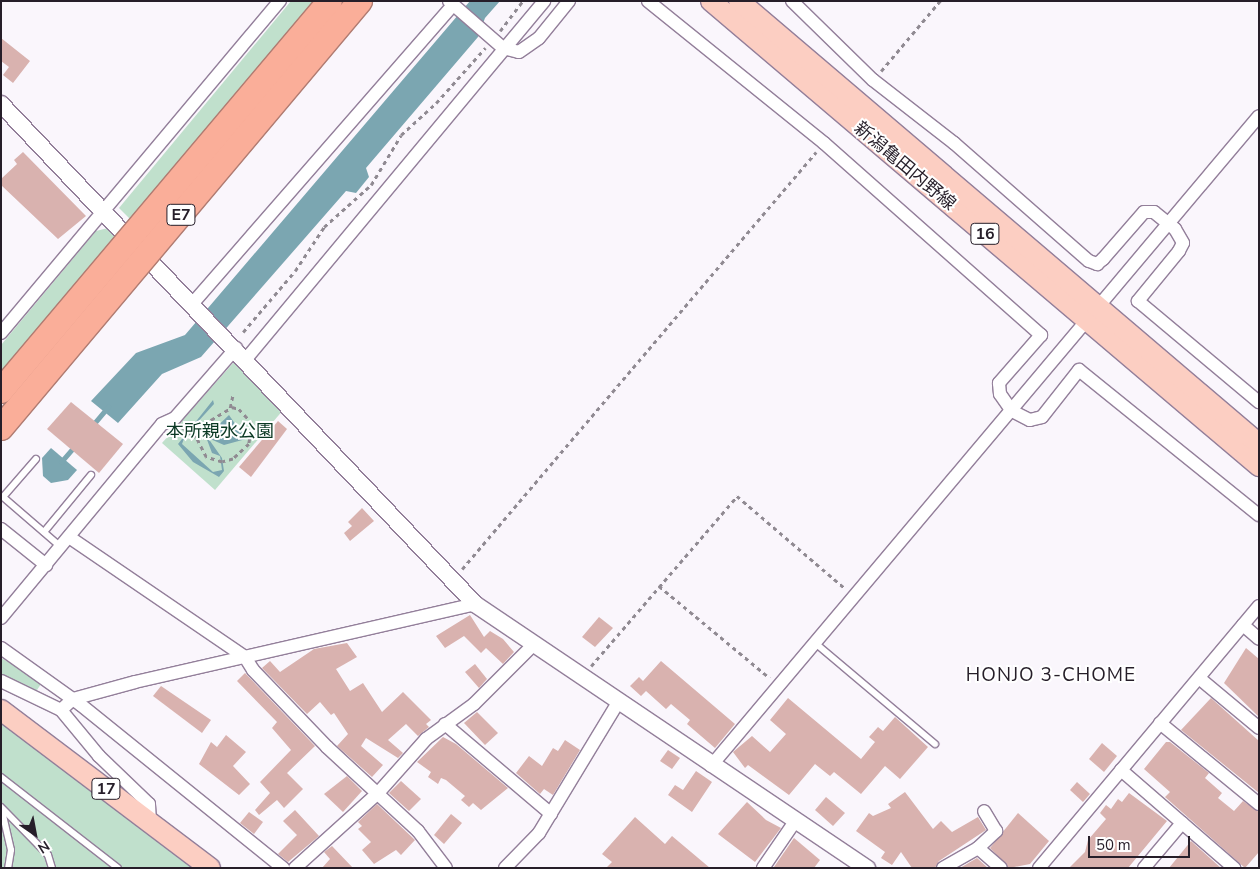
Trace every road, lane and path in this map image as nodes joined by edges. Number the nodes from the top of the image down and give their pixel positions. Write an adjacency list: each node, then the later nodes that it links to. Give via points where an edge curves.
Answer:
1 (280, 1): 19 (street)
2 (330, 1): 26 (highway, E7, bridge)
3 (360, 1): 32 (highway, E7, bridge)
4 (522, 1): 13 (path)
5 (544, 1): 14 (street)
6 (569, 1): 14 (street, via 526,49 519,52)
7 (648, 1): 18 (street)
8 (711, 1): 22 (main road, 新潟亀田内野線 / 16)
9 (739, 1): 22 (main road, 新潟亀田内野線 / 16)
10 (792, 1): 15 (street)
11 (940, 1): 15 (path)
12 (451, 3): 13 (street); 21 (street)
13 (490, 38): 14 (street); 23 (path, via 436,104 401,135 371,185 324,227 295,271)
14 (503, 48): 25 (street)
15 (873, 80): 20 (street, via 954,143 1090,261 1097,264 1103,259 1144,212 1154,212)
16 (1, 104): 19 (street)
17 (1259, 116): 20 (street)
18 (824, 144): 30 (street, via 1041,335 999,383 1000,394); 43 (path)
19 (103, 210): 21 (street); 24 (street)
20 (1167, 225): 22 (street); 28 (street, via 1175,229 1183,243 1138,301)
21 (193, 303): 25 (street)
22 (1091, 312): 30 (street); 34 (main road, 新潟亀田内野線 / 16); 36 (main road, 新潟亀田内野線 / 16)
23 (243, 332)
24 (1, 333)
25 (241, 353): 31 (street); 43 (street)
26 (1, 391)
27 (233, 394): 29 (path)
28 (1259, 402)
29 (230, 408): 33 (path, via 204,424); 33 (path, via 239,409 252,423 251,440 239,454 222,462 215,461 199,448)
30 (1012, 411): 38 (street, via 1030,420 1042,417 1079,370); 45 (street)
31 (175, 418): 33 (path, via 186,432); 41 (street, via 162,424)
32 (1, 428)
33 (196, 437)
34 (1259, 444)
35 (36, 459): 40 (lane, via 3,498)
36 (1259, 466)
37 (92, 475): 40 (lane)
38 (1259, 515)
39 (1, 529): 42 (street)
40 (44, 532): 41 (lane)
41 (65, 542): 42 (street); 54 (street)
42 (46, 565): 48 (street)
43 (451, 582): 46 (street)
44 (659, 586): 45 (path, via 737,496); 55 (path); 58 (path)
45 (854, 596): 51 (street)
46 (475, 604): 52 (street); 54 (street)
47 (1259, 606): 49 (street)
48 (1, 618)
49 (1243, 625): 50 (street); 56 (street)
50 (1259, 639)
51 (815, 643): 58 (street); 66 (lane)
52 (534, 644): 55 (street); 64 (street, via 474,704)
53 (1, 648): 59 (street)
54 (245, 657): 59 (street); 70 (street, via 253,670 327,747)
55 (582, 677): 60 (street)
56 (1199, 678): 63 (street); 65 (street)
57 (1, 681): 62 (street)
58 (779, 686): 67 (street)
59 (73, 699): 62 (street); 83 (street)
60 (619, 701): 67 (street); 74 (street)
61 (1, 710): 76 (main road, 17)
62 (61, 710): 76 (street, via 99,756 149,804)
63 (1160, 723): 68 (street); 71 (street)
64 (445, 724): 70 (street, via 426,739); 74 (street)
65 (1259, 728)
66 (935, 744)
67 (711, 766): 75 (street)
68 (1121, 770): 77 (street); 91 (street)
69 (1, 777): 81 (lane)
70 (379, 792): 84 (street); 85 (street, via 418,830)
71 (1259, 804)
72 (1, 808): 79 (lane, via 9,827 11,850); 80 (lane, via 48,855)
73 (984, 811): 78 (street, via 996,830)
74 (551, 814): 86 (street, via 539,833)
75 (796, 820): 87 (street); 88 (street)
76 (150, 822): 82 (main road, 17)
77 (1182, 823): 92 (street); 93 (street)
78 (978, 848): 89 (street); 90 (street)
79 (8, 868)
80 (52, 868)
81 (118, 868)
82 (210, 868)
83 (283, 868)
84 (295, 868)
85 (446, 868)
86 (505, 868)
87 (763, 868)
88 (867, 868)
89 (943, 868)
90 (1001, 868)
91 (1038, 868)
92 (1144, 868)
93 (1234, 868)

